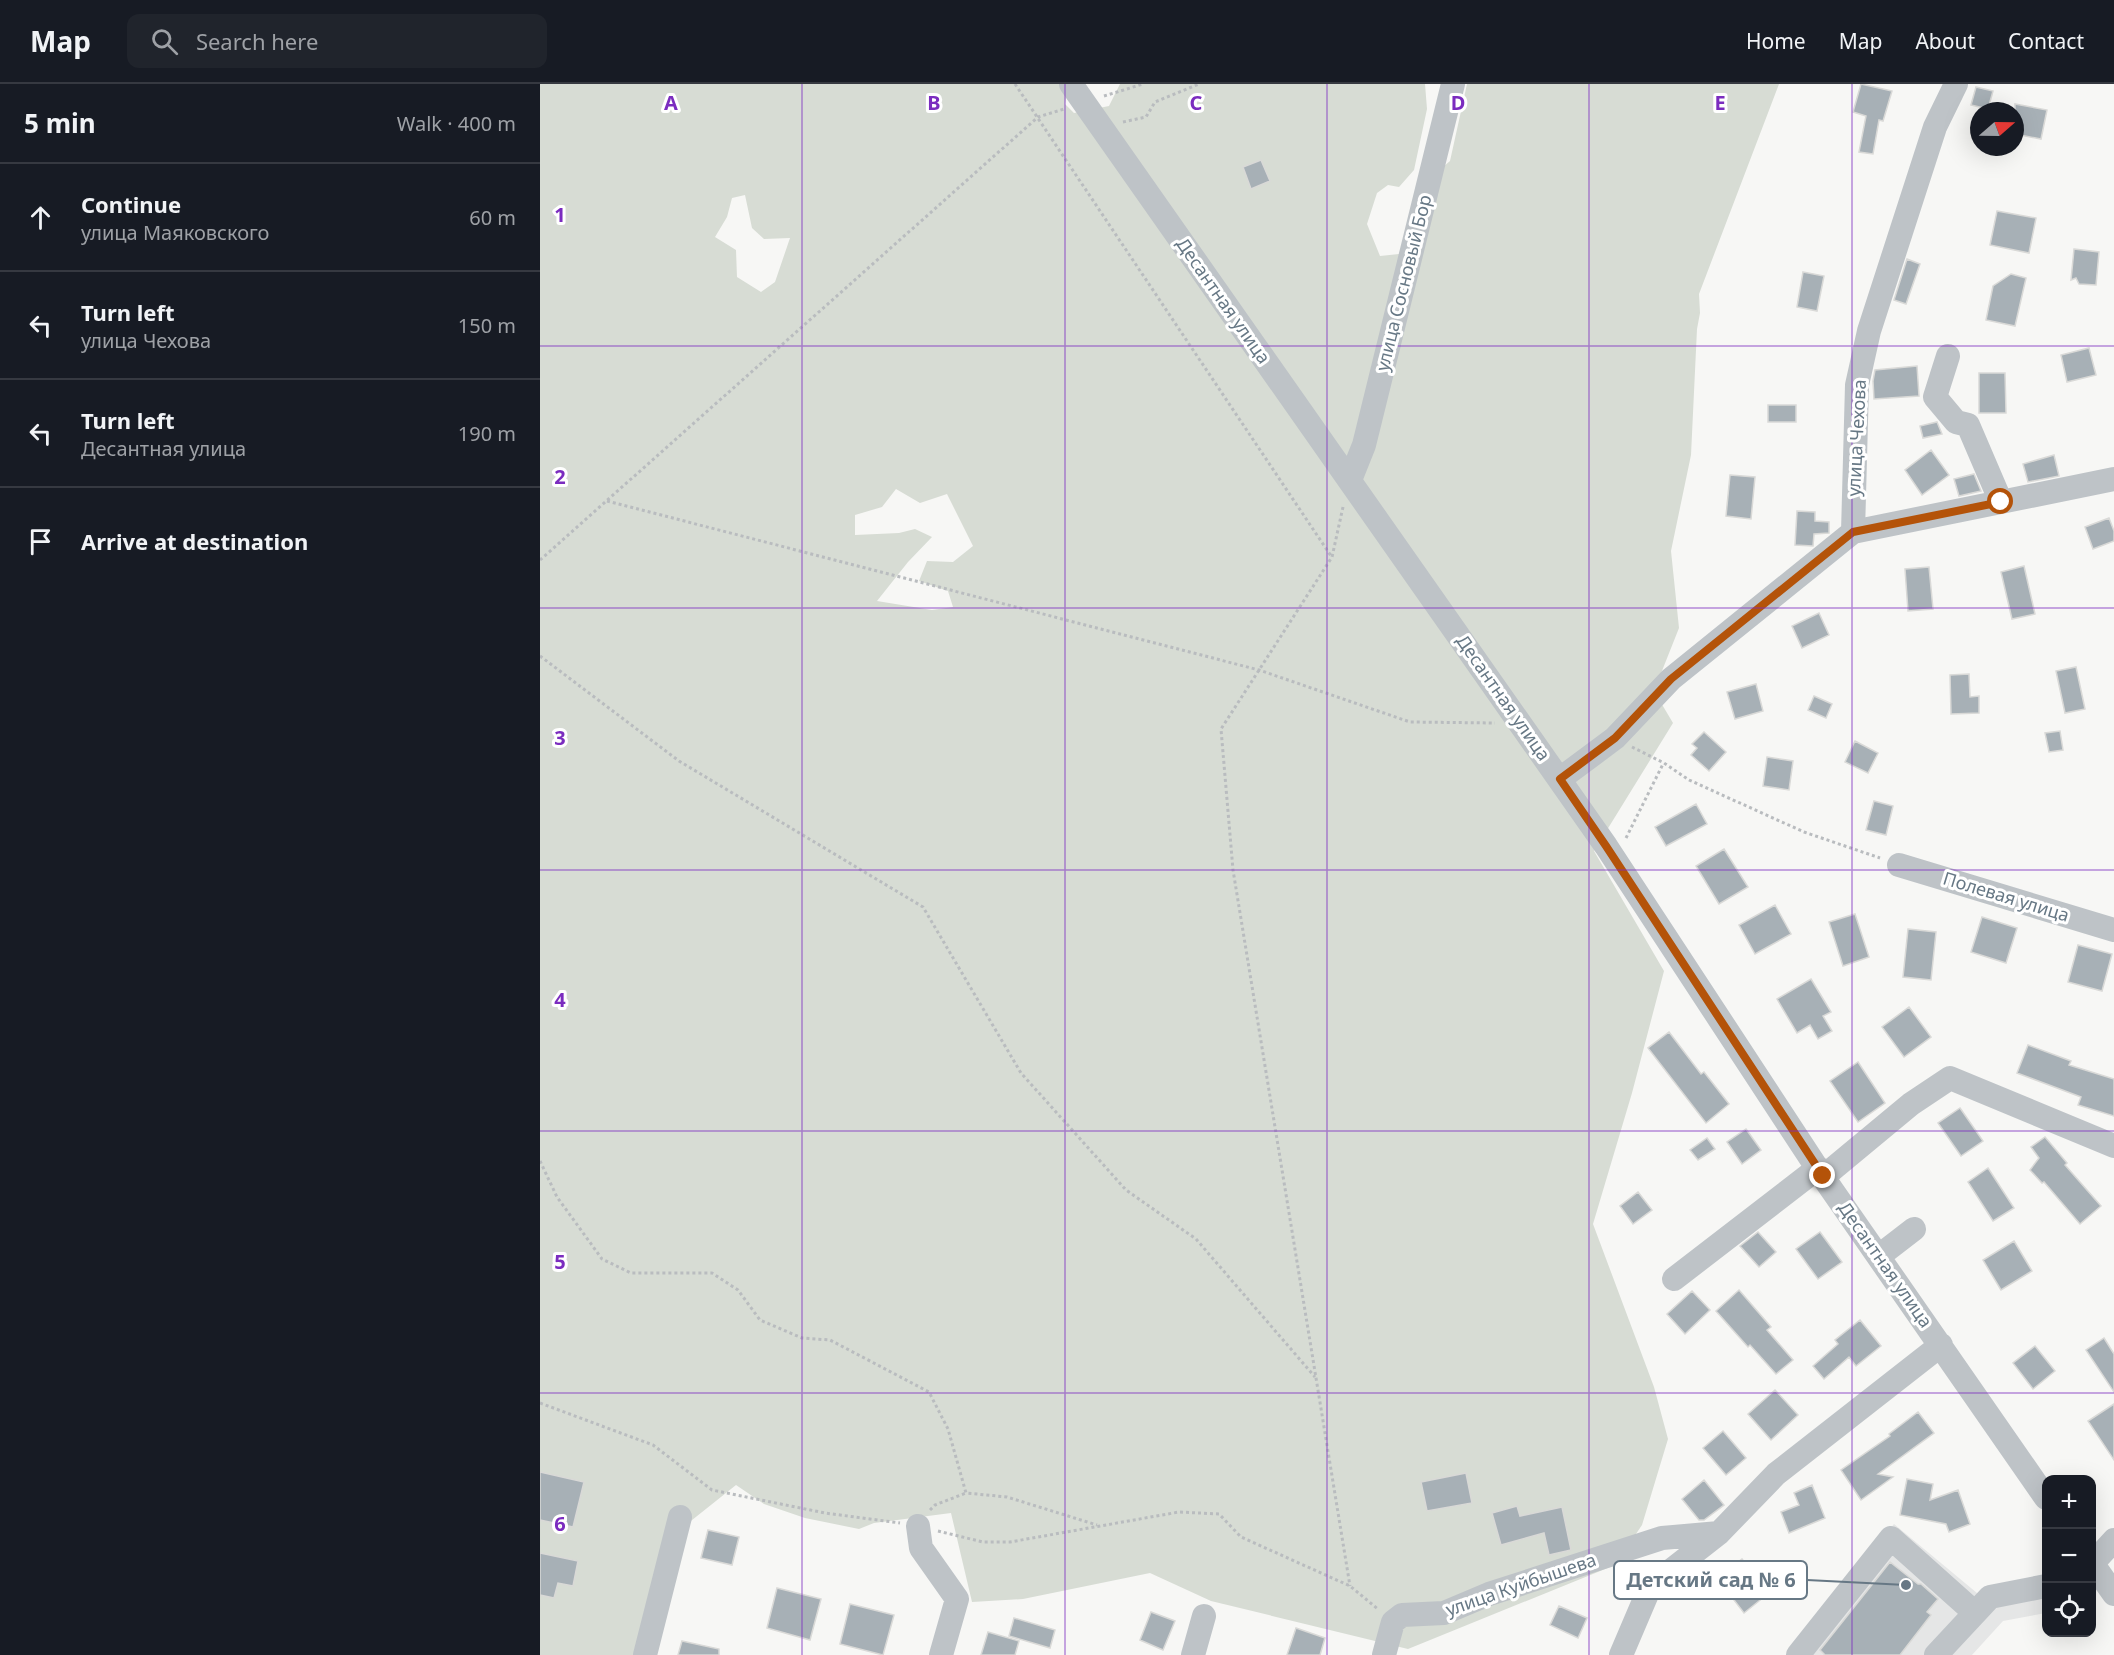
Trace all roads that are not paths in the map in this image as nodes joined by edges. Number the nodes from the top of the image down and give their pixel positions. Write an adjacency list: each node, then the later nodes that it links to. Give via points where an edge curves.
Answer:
1 (1453, 84): 6 (street, улица Сосновый Бор, via 1364,445)
2 (1956, 84): 8 (street, улица Чехова, via 1935,127 1869,331 1857,385)
3 (1077, 94): 6 (street, Десантная улица)
4 (1948, 356): 7 (street, via 1935,397 1956,422 1968,425)
5 (2114, 479): 7 (street)
6 (1350, 480): 9 (street, Десантная улица)
7 (2001, 502): 8 (street)
8 (1853, 532): 9 (street, via 1671,679 1615,738)
9 (1560, 779): 13 (street, Десантная улица)
10 (1899, 865): 11 (street, Полевая улица)
11 (2114, 930)
12 (2114, 1146): 13 (street, via 1950,1078)
13 (1821, 1172): 15 (street, Десантная улица); 16 (street)
14 (1914, 1229): 15 (street)
15 (1879, 1256): 17 (street, Десантная улица)
16 (1674, 1279)
17 (1941, 1345): 18 (street, Десантная улица); 21 (street, via 1776,1474)
18 (2042, 1492)
19 (680, 1517): 27 (street)
20 (918, 1526): 28 (street, via 921,1548 957,1599)
21 (1719, 1533): 30 (street, улица Куйбышева, via 1662,1538 1489,1594 1444,1613 1402,1615 1393,1622); 31 (street, via 1650,1587)
22 (2114, 1540): 23 (street)
23 (2098, 1575)
24 (2042, 1587): 25 (street, via 1990,1597)
25 (1975, 1613): 32 (street, via 1891,1538); 33 (street)
26 (1204, 1616): 29 (street)
27 (645, 1655)
28 (941, 1655)
29 (1193, 1655)
30 (1384, 1655)
31 (1621, 1655)
32 (1798, 1655)
33 (1936, 1655)

